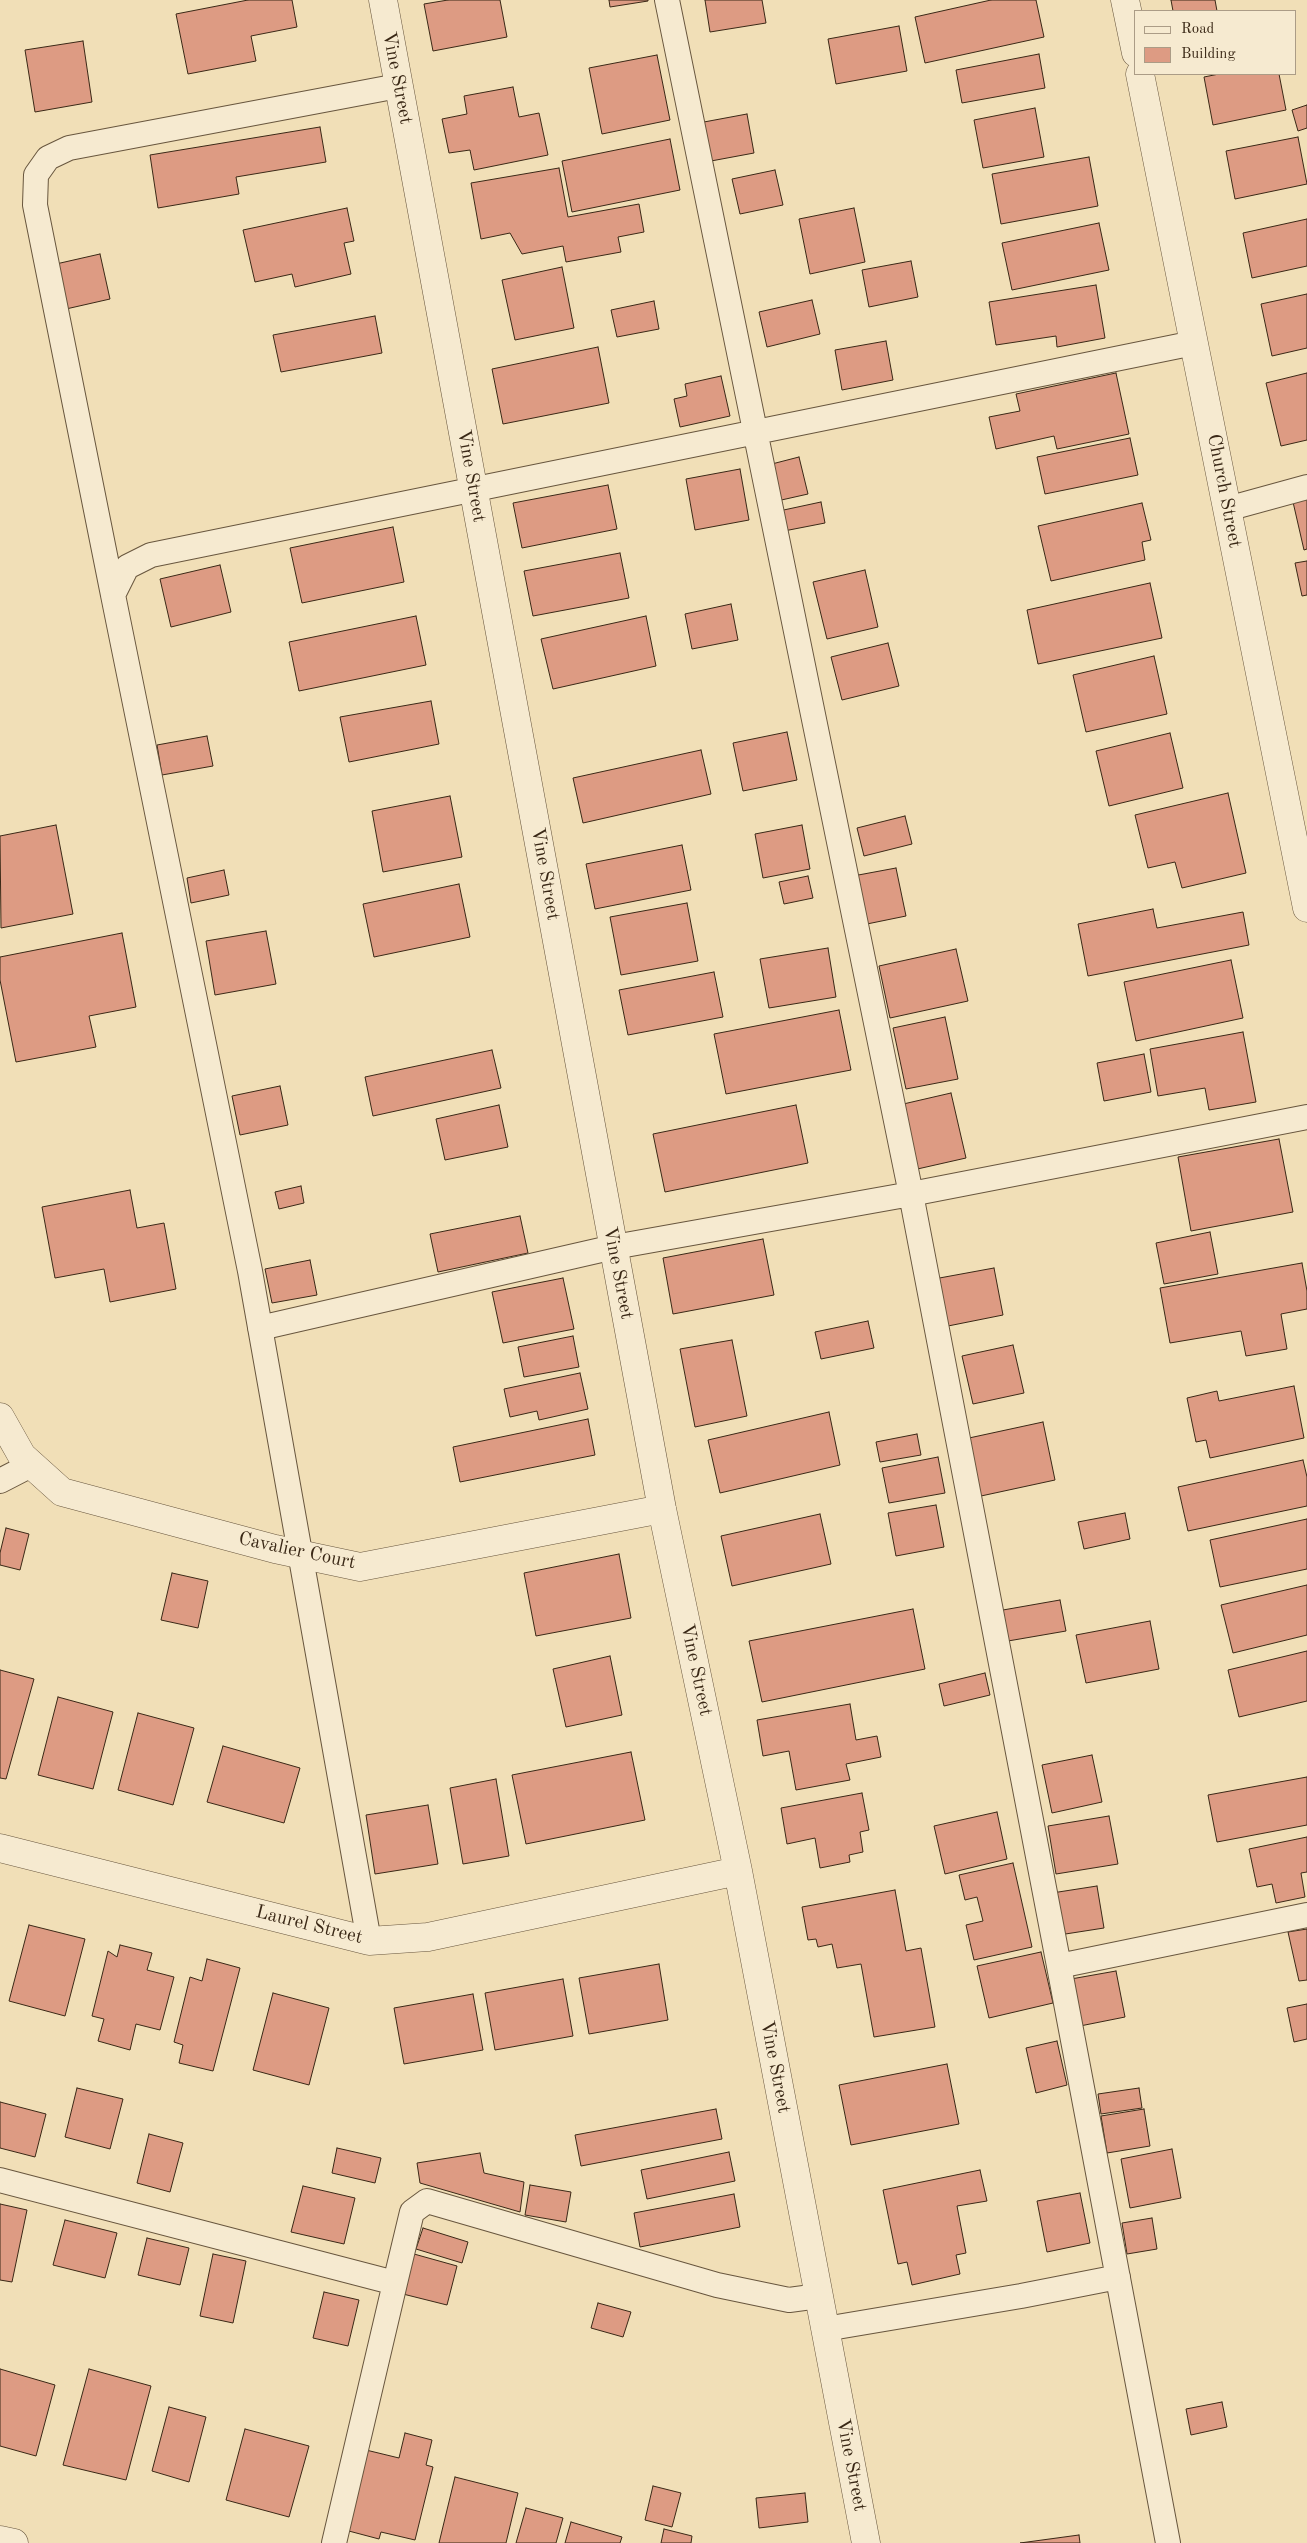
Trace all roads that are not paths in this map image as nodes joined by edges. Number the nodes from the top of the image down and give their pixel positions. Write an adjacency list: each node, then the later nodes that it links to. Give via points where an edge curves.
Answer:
1 (382, 0): 6 (street, Vine Street)
2 (667, 0): 8 (lane)
3 (1125, 0): 4 (street)
4 (1134, 43)
5 (1140, 75): 7 (street, Church Street)
6 (398, 86): 10 (street, Vine Street); 12 (lane, via 69,148 48,158 36,175 35,205)
7 (1194, 343): 8 (lane); 11 (street, Church Street)
8 (755, 432): 10 (lane); 15 (lane)
9 (1307, 487): 11 (lane)
10 (473, 490): 12 (lane, via 151,555 127,566); 16 (street, Vine Street)
11 (1227, 509): 13 (street, Church Street)
12 (113, 595): 17 (lane, via 196,995)
13 (1307, 908)
14 (1307, 1117): 15 (lane)
15 (910, 1194): 16 (lane); 27 (lane)
16 (614, 1247): 17 (lane); 21 (street, Vine Street)
17 (260, 1328): 22 (lane)
18 (0, 1417): 19 (street, Cavalier Court, via 22,1456)
19 (31, 1465): 20 (lane); 22 (street, Cavalier Court, via 62,1492)
20 (0, 1481)
21 (662, 1509): 22 (street, Cavalier Court, via 360,1566); 24 (street, Vine Street)
22 (302, 1554): 26 (lane)
23 (0, 1848): 26 (street, Laurel Street)
24 (738, 1871): 26 (street, Laurel Street, via 428,1937); 31 (street, Vine Street)
25 (1307, 1915): 27 (lane)
26 (369, 1941)
27 (1059, 1966): 29 (lane)
28 (0, 2180): 30 (lane)
29 (1118, 2277): 32 (lane); 37 (lane)
30 (395, 2283): 31 (lane, via 412,2212 427,2201 717,2285 788,2300); 35 (lane)
31 (819, 2296): 32 (street, Vine Street)
32 (825, 2329): 36 (street, Vine Street)
33 (0, 2540): 34 (street)
34 (14, 2543)
35 (334, 2543)
36 (866, 2543)
37 (1168, 2543)

